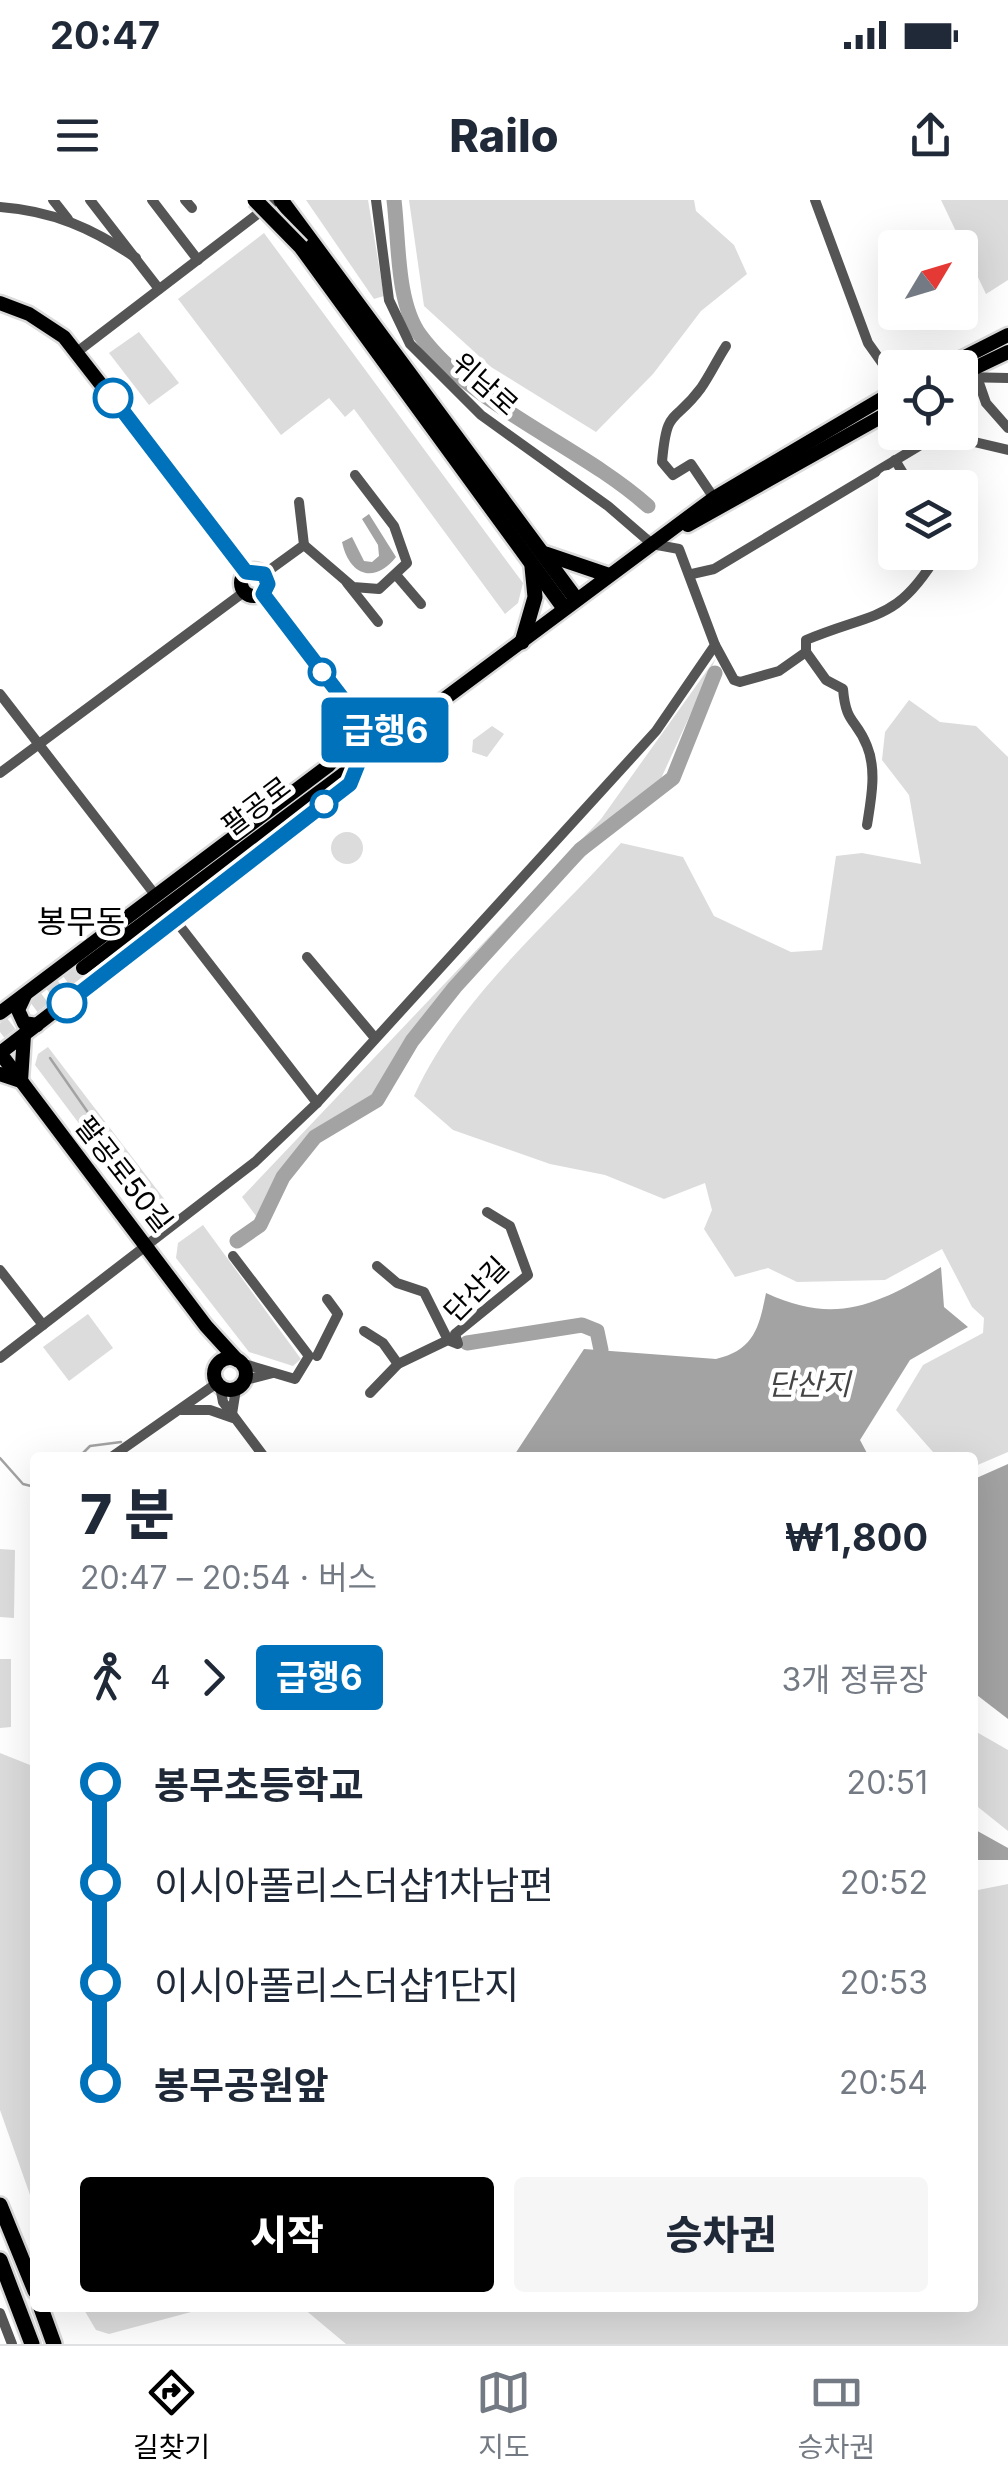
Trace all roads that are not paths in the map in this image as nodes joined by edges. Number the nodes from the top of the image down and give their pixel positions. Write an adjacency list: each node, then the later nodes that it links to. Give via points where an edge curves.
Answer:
1 (54, 200): 11 (street)
2 (90, 200): 14 (street)
3 (152, 200): 15 (street)
4 (255, 200): 13 (highway, bridge)
5 (265, 200): 13 (highway, bridge)
6 (279, 200): 12 (highway); 15 (street)
7 (289, 200): 12 (highway)
8 (376, 200): 38 (street, 위남로, via 389,300 410,344 480,415)
9 (816, 200): 23 (street)
10 (0, 207): 11 (street)
11 (69, 220): 14 (street)
12 (304, 230): 40 (highway)
13 (301, 247): 40 (highway)
14 (136, 258): 16 (street)
15 (198, 260): 16 (street)
16 (160, 289): 21 (street)
17 (0, 303): 21 (main road, via 47,324)
18 (1008, 335): 20 (main road)
19 (726, 346): 36 (street, via 699,391 665,427 662,462 673,476 691,464)
20 (978, 350)
21 (76, 352): 42 (main road)
22 (1008, 352): 24 (main road)
23 (878, 356)
24 (978, 367)
25 (1008, 378): 26 (street)
26 (978, 380): 29 (street, via 986,403)
27 (878, 401): 36 (main road, 팔공로)
28 (878, 418): 38 (main road, 팔공로)
29 (1008, 428)
30 (978, 443): 32 (street)
31 (911, 450): 33 (street)
32 (1008, 450)
33 (895, 460): 34 (street); 44 (street, via 714,569)
34 (901, 470)
35 (355, 474): 46 (street, via 404,548 407,563)
36 (714, 498): 38 (main road, 팔공로)
37 (299, 502): 39 (street)
38 (652, 544): 44 (street, 위남로, via 679,549); 45 (main road, 팔공로)
39 (304, 545): 43 (street); 47 (street)
40 (536, 558): 45 (highway); 51 (highway); 53 (highway)
41 (928, 570): 55 (street, via 892,611 806,640)
42 (246, 572): 43 (main road); 48 (main road)
43 (264, 574): 49 (main road)
44 (692, 574): 54 (street)
45 (608, 575): 51 (main road, 팔공로)
46 (397, 576): 47 (street, via 379,589); 50 (street)
47 (347, 582): 52 (street)
48 (244, 592): 49 (main road); 59 (street)
49 (263, 594): 57 (main road)
50 (421, 604)
51 (570, 604): 53 (main road, 팔공로)
52 (378, 622)
53 (522, 642): 58 (main road, 팔공로)
54 (715, 644): 55 (street, via 740,682 779,671); 72 (street, via 656,730)
55 (806, 652): 63 (street, via 826,680 843,689 845,717 869,748)
56 (0, 694): 59 (street)
57 (359, 720): 58 (main road, via 378,730); 61 (main road, via 356,735)
58 (399, 730): 60 (main road, 팔공로)
59 (39, 743): 62 (street); 64 (street)
60 (360, 759): 61 (main road); 65 (main road, via 350,784); 67 (main road, 팔공로)
61 (328, 766): 64 (main road)
62 (0, 773)
63 (867, 825)
64 (156, 896): 68 (main road)
65 (176, 921): 70 (main road); 76 (street)
66 (307, 957): 72 (street)
67 (84, 968)
68 (25, 994): 69 (main road); 70 (main road, via 18,1010 24,1023)
69 (1, 1011)
70 (37, 1025): 71 (main road)
71 (24, 1035): 73 (main road); 75 (main road)
72 (375, 1038): 76 (street)
73 (0, 1053): 75 (main road, 팔공로50길)
74 (0, 1074): 75 (main road)
75 (21, 1081): 78 (main road, 팔공로50길)
76 (317, 1103): 78 (street)
77 (486, 1212): 86 (street, 단산길, via 510,1226 528,1275 456,1334 458,1344)
78 (148, 1246): 83 (street); 84 (main road, 팔공로50길)
79 (233, 1256): 91 (street, via 309,1356 296,1380)
80 (378, 1266): 86 (street, 단산길, via 397,1283 424,1292)
81 (0, 1270): 83 (street)
82 (327, 1299): 87 (street, via 338,1314)
83 (43, 1325): 88 (street)
84 (206, 1326): 89 (main road, 팔공로50길); 92 (main road)
85 (364, 1331): 90 (street)
86 (448, 1340): 90 (street, 단산길)
87 (317, 1356)
88 (0, 1358)
89 (239, 1361): 91 (street); 92 (main road, via 226,1358); 93 (main road)
90 (398, 1364): 94 (street, 단산길)
91 (275, 1372): 93 (street)
92 (217, 1379): 93 (main road); 95 (street); 96 (street)
93 (240, 1385): 96 (street)
94 (370, 1393)
95 (180, 1410): 96 (street); 97 (street)
96 (234, 1417): 98 (street)
97 (119, 1452)
98 (260, 1452)
99 (0, 2206): 101 (highway)
100 (0, 2260): 105 (highway)
101 (30, 2279)
102 (42, 2312): 106 (highway)
103 (0, 2314): 104 (street)
104 (12, 2344)
105 (32, 2344)
106 (54, 2344)

